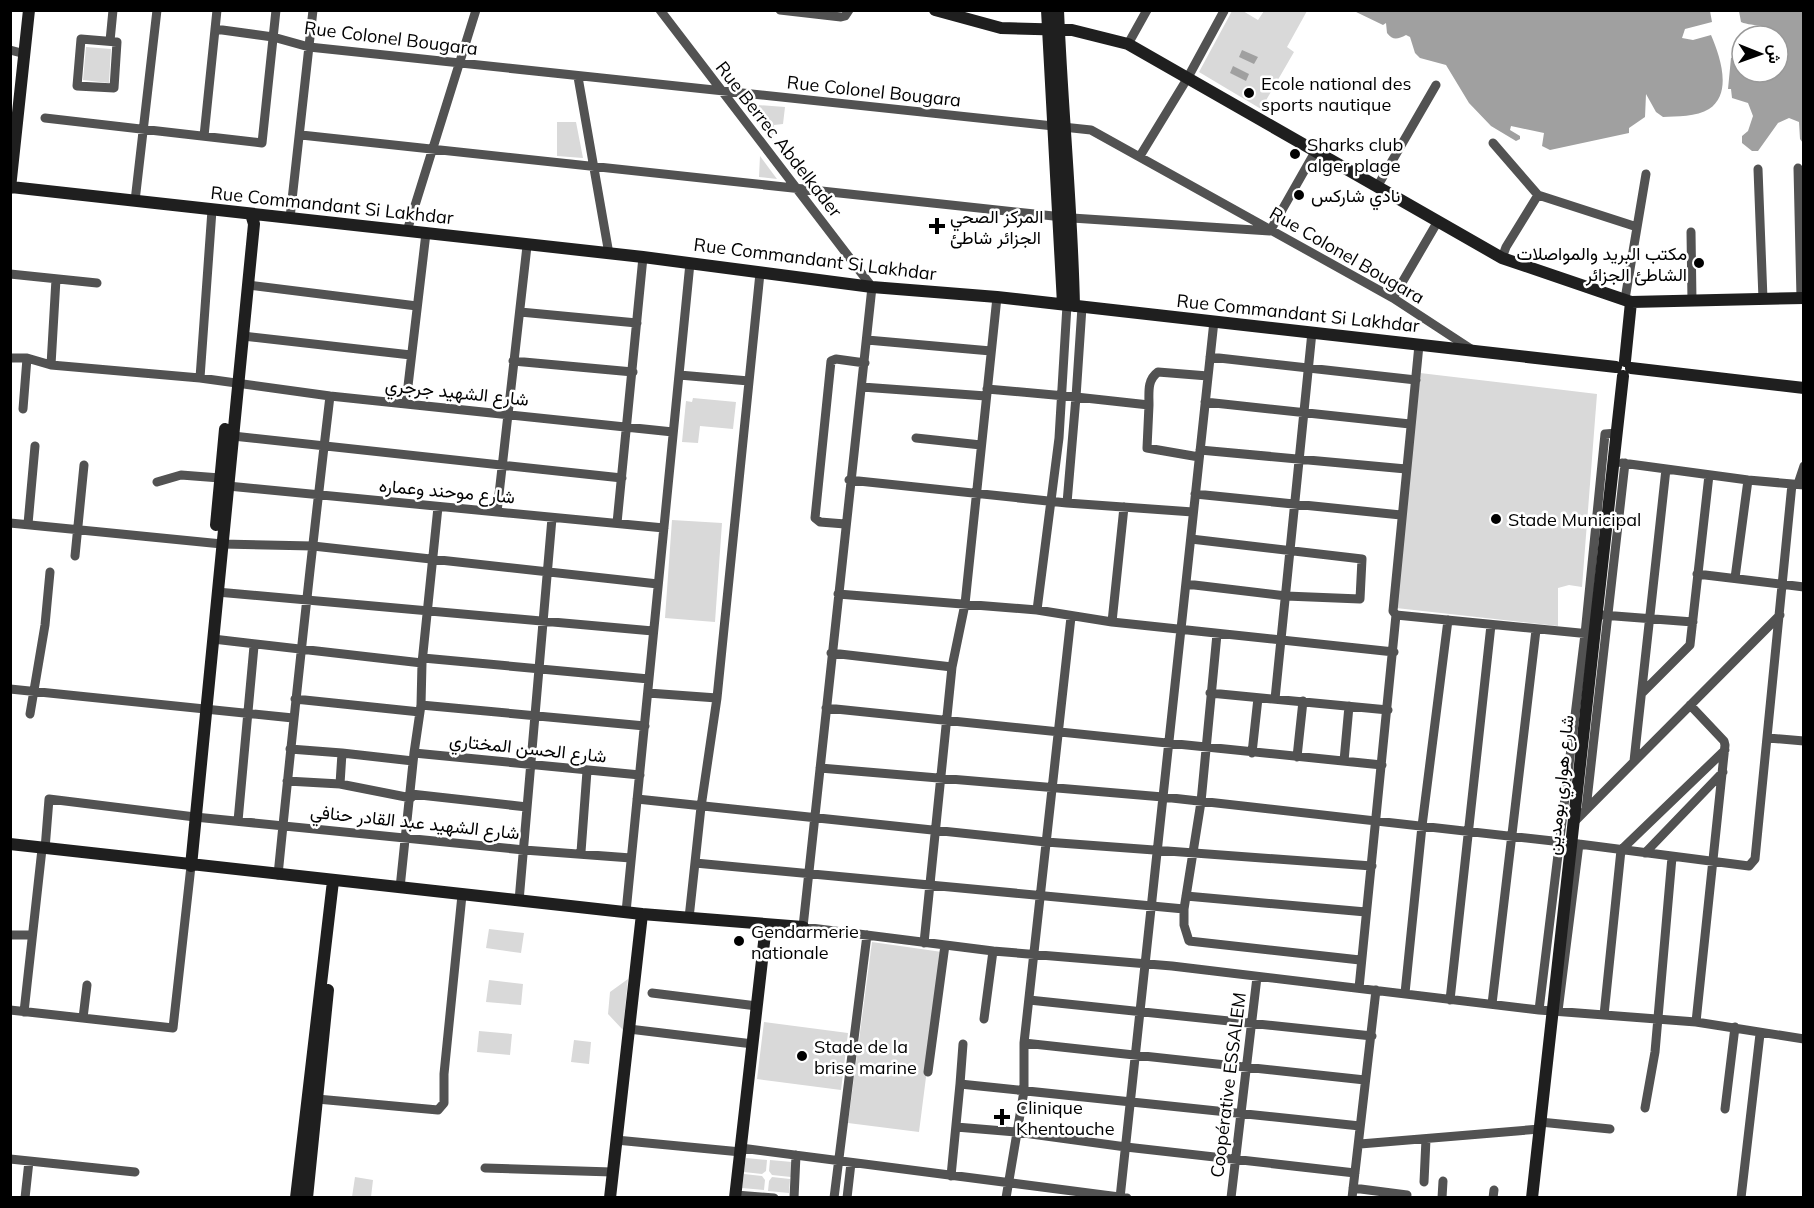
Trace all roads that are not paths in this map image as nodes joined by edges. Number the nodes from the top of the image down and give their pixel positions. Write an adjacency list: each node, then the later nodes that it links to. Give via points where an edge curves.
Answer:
1 (29, 10): 23 (main road)
2 (113, 10): 19 (street)
3 (157, 10): 31 (street)
4 (217, 10): 16 (street)
5 (276, 10): 18 (street)
6 (313, 10): 21 (street)
7 (476, 10): 24 (street)
8 (660, 10): 28 (street, Rue Berrec Abdelkader)
9 (780, 10): 10 (street, via 841,17)
10 (849, 10)
11 (935, 10): 17 (main road, via 1001,28)
12 (1047, 10): 17 (main road)
13 (1058, 10): 17 (main road)
14 (1147, 10): 20 (street)
15 (1224, 11): 26 (street)
16 (215, 29): 18 (street, Rue Colonel Bougara); 33 (street)
17 (1053, 29): 20 (main road); 30 (main road)
18 (273, 37): 21 (street, Rue Colonel Bougara); 33 (street, via 261,143)
19 (110, 41): 19 (street, via 81,39 77,86 114,88 117,42)
20 (1128, 44): 26 (main road)
21 (309, 47): 24 (street, Rue Colonel Bougara); 32 (street)
22 (10, 50): 23 (street)
23 (25, 54): 38 (main road)
24 (460, 63): 25 (street, Rue Colonel Bougara); 35 (street)
25 (578, 77): 28 (street, Rue Colonel Bougara); 39 (street)
26 (1187, 80): 36 (main road); 37 (street)
27 (1436, 86): 44 (street)
28 (721, 92): 30 (street, Rue Colonel Bougara); 45 (street, Rue Berrec Abdelkader)
29 (45, 118): 31 (street)
30 (1058, 127): 37 (street, Rue Colonel Bougara, via 1091,130); 50 (main road)
31 (143, 129): 33 (street); 47 (street)
32 (301, 135): 35 (street); 51 (street)
33 (204, 136)
34 (1493, 143): 46 (street)
35 (433, 150): 39 (street); 54 (street)
36 (1315, 152): 44 (main road); 55 (street)
37 (1140, 156): 55 (street, Rue Colonel Bougara)
38 (12, 164): 43 (main road)
39 (596, 166): 45 (street); 59 (street)
40 (1798, 168): 71 (street)
41 (1758, 169): 72 (street)
42 (1646, 174): 53 (street)
43 (10, 187): 47 (main road, Rue Commandant Si Lakhdar)
44 (1377, 187): 52 (main road)
45 (795, 188): 50 (street); 68 (street, Rue Berrec Abdelkader)
46 (1538, 195): 53 (street); 61 (street)
47 (135, 201): 48 (main road, Rue Commandant Si Lakhdar)
48 (212, 210): 49 (main road, Rue Commandant Si Lakhdar); 98 (street)
49 (251, 214): 51 (main road, Rue Commandant Si Lakhdar); 67 (main road, via 254,224); 101 (main road, via 247,223)
50 (1066, 217): 55 (street); 75 (main road)
51 (290, 218): 54 (main road, Rue Commandant Si Lakhdar)
52 (1438, 221): 61 (main road); 70 (street)
53 (1637, 227): 74 (street)
54 (407, 231): 57 (main road, Rue Commandant Si Lakhdar)
55 (1270, 231): 70 (street, Rue Colonel Bougara)
56 (1691, 232): 73 (street)
57 (426, 233): 58 (main road, Rue Commandant Si Lakhdar); 76 (street)
58 (527, 246): 59 (main road, Rue Commandant Si Lakhdar); 77 (street)
59 (609, 254): 60 (main road, Rue Commandant Si Lakhdar)
60 (643, 257): 62 (main road, Rue Commandant Si Lakhdar); 79 (street)
61 (1502, 258): 74 (main road)
62 (690, 263): 63 (main road, Rue Commandant Si Lakhdar); 96 (street)
63 (760, 273): 68 (main road, Rue Commandant Si Lakhdar); 100 (street)
64 (10, 274): 65 (street)
65 (56, 279): 66 (street); 92 (street)
66 (97, 283)
67 (248, 285): 76 (street); 81 (main road)
68 (872, 287): 69 (main road, Rue Commandant Si Lakhdar); 82 (street)
69 (997, 297): 75 (main road, Rue Commandant Si Lakhdar); 84 (street)
70 (1394, 298): 85 (street, Rue Colonel Bougara)
71 (1802, 298): 72 (main road)
72 (1762, 299): 73 (main road)
73 (1692, 300): 74 (main road)
74 (1628, 301): 94 (main road, شارع هواري بومدين)
75 (1072, 305): 78 (main road, Rue Commandant Si Lakhdar); 106 (street); 107 (street)
76 (417, 306): 86 (street)
77 (519, 312): 79 (street); 90 (street)
78 (1214, 321): 80 (main road, Rue Commandant Si Lakhdar); 88 (street)
79 (637, 323): 95 (street)
80 (1312, 332): 83 (main road, Rue Commandant Si Lakhdar); 93 (street)
81 (243, 336): 86 (street); 101 (main road)
82 (867, 340): 84 (street); 91 (street)
83 (1419, 345): 85 (main road, Rue Commandant Si Lakhdar); 99 (street)
84 (991, 351): 104 (street)
85 (1474, 351): 94 (main road, Rue Commandant Si Lakhdar)
86 (411, 355): 109 (street)
87 (10, 357): 89 (street, شارع الشهيد جرجري)
88 (1210, 357): 93 (street); 97 (street)
89 (27, 358): 92 (street, شارع الشهيد جرجري); 111 (street)
90 (513, 361): 95 (street); 112 (street)
91 (865, 363): 102 (street); 153 (street, via 836,359 831,362 815,518)
92 (51, 365): 98 (street, شارع الشهيد جرجري)
93 (1309, 368): 99 (street); 113 (street)
94 (1624, 368): 103 (main road, Rue Commandant Si Lakhdar); 117 (main road, شارع هواري بومدين)
95 (633, 372): 115 (street)
96 (679, 375): 100 (street); 116 (street)
97 (1208, 376): 108 (street); 110 (street, via 1158,372 1149,386)
98 (200, 378): 101 (street, شارع الشهيد جرجري)
99 (1416, 380): 114 (street)
100 (748, 381): 209 (street)
101 (234, 384): 105 (street, شارع الشهيد جرجري); 118 (main road); 136 (main road)
102 (862, 387): 104 (street); 133 (street)
103 (1803, 388)
104 (986, 393): 106 (street); 120 (street)
105 (330, 396): 109 (street, شارع الشهيد جرجري); 122 (street)
106 (1061, 396): 107 (street); 141 (street)
107 (1076, 397): 110 (street); 142 (street)
108 (1205, 402): 113 (street); 123 (street)
109 (406, 403): 112 (street, شارع الشهيد جرجري)
110 (1149, 405): 123 (street, via 1146,448)
111 (23, 409)
112 (507, 414): 115 (street, شارع الشهيد جرجري); 127 (street)
113 (1304, 414): 114 (street); 124 (street)
114 (1410, 424): 129 (street)
115 (627, 427): 116 (street, شارع الشهيد جرجري); 132 (street)
116 (673, 432): 154 (street)
117 (1617, 433): 125 (main road, شارع هواري بومدين); 192 (street, via 1605,434)
118 (233, 436): 122 (street); 136 (main road)
119 (916, 438): 120 (street)
120 (981, 445): 138 (street)
121 (34, 446): 152 (street)
122 (324, 446): 127 (street); 140 (street)
123 (1200, 454): 124 (street); 139 (street)
124 (1300, 460): 129 (street); 143 (street)
125 (1620, 462): 130 (street); 178 (main road, شارع هواري بومدين)
126 (84, 465): 155 (street)
127 (502, 466): 132 (street); 146 (street)
128 (1803, 466): 137 (street)
129 (1406, 469): 148 (street)
130 (1666, 469): 131 (street); 181 (street)
131 (1709, 476): 134 (street); 164 (street)
132 (622, 478): 151 (street)
133 (849, 480): 138 (street); 153 (street)
134 (1748, 480): 137 (street); 165 (street)
135 (158, 482): 136 (street, شارع موحند وعماره, via 181,475)
136 (224, 482): 140 (street, شارع موحند وعماره); 157 (main road)
137 (1798, 484): 168 (street)
138 (976, 492): 141 (street); 174 (street)
139 (1195, 494): 143 (street); 147 (street)
140 (318, 495): 144 (street, شارع موحند وعماره); 158 (street)
141 (1050, 500): 142 (street); 176 (street)
142 (1067, 503): 145 (street)
143 (1295, 506): 148 (street); 159 (street)
144 (438, 507): 146 (street, شارع موحند وعماره); 161 (street)
145 (1124, 507): 147 (street); 184 (street)
146 (497, 512): 149 (street, شارع موحند وعماره)
147 (1193, 512): 156 (street)
148 (1401, 515): 177 (street, via 1393,611)
149 (552, 518): 151 (street, شارع موحند وعماره); 162 (street)
150 (10, 523): 152 (street)
151 (617, 523): 154 (street, شارع موحند وعماره)
152 (28, 524): 155 (street)
153 (845, 524): 171 (street)
154 (664, 528): 166 (street)
155 (78, 531): 157 (street); 160 (street)
156 (1191, 539): 159 (street); 167 (street)
157 (218, 544): 158 (street); 170 (main road); 218 (main road)
158 (313, 546): 161 (street); 173 (street)
159 (1291, 549): 172 (street); 172 (street, via 1362,559 1360,599)
160 (75, 556)
161 (433, 561): 162 (street); 175 (street)
162 (548, 571): 166 (street); 183 (street)
163 (50, 572): 205 (street)
164 (1697, 574): 165 (street); 185 (street)
165 (1735, 578): 168 (street)
166 (658, 584): 190 (street)
167 (1186, 584): 172 (street); 188 (street)
168 (1784, 584): 169 (street); 179 (street)
169 (1803, 587)
170 (218, 592): 173 (street); 193 (main road)
171 (838, 594): 174 (street); 199 (street)
172 (1286, 596): 195 (street)
173 (309, 600): 175 (street); 197 (street)
174 (965, 604): 176 (street); 201 (street)
175 (428, 610): 183 (street); 200 (street)
176 (1037, 610): 180 (street)
177 (1396, 615): 182 (street); 198 (street)
178 (1602, 615): 181 (street); 192 (main road, شارع هواري بومدين); 255 (street)
179 (1780, 615): 186 (street); 194 (street)
180 (1071, 617): 184 (street); 226 (street)
181 (1650, 619): 185 (street); 208 (street)
182 (1448, 620): 187 (street); 262 (street)
183 (543, 621): 190 (street); 202 (street)
184 (1112, 622): 188 (street)
185 (1693, 622): 208 (street, via 1687,649)
186 (1771, 625): 194 (street); 214 (street)
187 (1491, 626): 189 (street); 264 (street)
188 (1182, 630): 191 (street); 229 (street)
189 (1536, 630): 192 (street); 265 (street)
190 (653, 631): 203 (street)
191 (1217, 634): 195 (street); 207 (street)
192 (1590, 634): 260 (main road, شارع هواري بومدين); 268 (street)
193 (213, 639): 196 (street); 218 (main road)
194 (1778, 639): 227 (street)
195 (1281, 641): 198 (street); 212 (street)
196 (254, 646): 197 (street); 221 (street)
197 (300, 648): 200 (street); 211 (street)
198 (1394, 652): 219 (street)
199 (831, 653): 201 (street); 217 (street)
200 (423, 661): 202 (street); 216 (street)
201 (952, 667): 224 (street)
202 (539, 668): 203 (street); 222 (street)
203 (649, 679): 206 (street)
204 (10, 689): 205 (street)
205 (33, 692): 218 (street); 220 (street)
206 (648, 693): 209 (street); 225 (street)
207 (1210, 693): 210 (street); 230 (street)
208 (1642, 693): 238 (street)
209 (717, 698): 254 (street)
210 (1258, 698): 212 (street); 234 (street)
211 (295, 699): 216 (street); 223 (street)
212 (1275, 699): 213 (street)
213 (1303, 701): 215 (street); 236 (street)
214 (1690, 705): 232 (street, via 1724,741); 238 (street)
215 (1349, 706): 219 (street); 237 (street)
216 (420, 708): 222 (street); 235 (street)
217 (826, 708): 224 (street); 241 (street)
218 (202, 710): 221 (street); 256 (main road)
219 (1388, 710): 240 (street)
220 (30, 714)
221 (248, 714): 223 (street); 259 (street)
222 (535, 717): 225 (street); 239 (street)
223 (293, 718): 231 (street)
224 (947, 721): 226 (street); 245 (street)
225 (645, 726): 244 (street)
226 (1058, 732): 229 (street); 248 (street)
227 (1768, 738): 228 (street); 279 (street, via 1755,859 1749,866)
228 (1803, 741)
229 (1169, 743): 230 (street); 250 (street)
230 (1207, 747): 234 (street); 252 (street)
231 (290, 749): 233 (street, شارع الحسن المختاري); 246 (street)
232 (1725, 750): 243 (street); 272 (street)
233 (342, 753): 235 (street, شارع الحسن المختاري); 247 (street)
234 (1252, 753): 236 (street)
235 (413, 757): 239 (street, شارع الحسن المختاري); 249 (street)
236 (1297, 757): 237 (street)
237 (1344, 761): 240 (street)
238 (1634, 761): 255 (street)
239 (531, 763): 242 (street, شارع الحسن المختاري); 253 (street)
240 (1382, 765): 258 (street)
241 (820, 768): 245 (street); 257 (street)
242 (587, 771): 244 (street, شارع الحسن المختاري); 273 (street)
243 (1723, 772): 276 (street); 279 (street)
244 (640, 775): 251 (street)
245 (941, 777): 248 (street); 263 (street)
246 (287, 780): 247 (street); 261 (street)
247 (340, 784): 249 (street)
248 (1052, 786): 250 (street); 267 (street)
249 (411, 796): 253 (street); 266 (street)
250 (1163, 797): 252 (street); 274 (street)
251 (637, 800): 254 (street); 278 (street)
252 (1201, 802): 258 (street); 275 (street)
253 (527, 807): 271 (street)
254 (701, 807): 257 (street); 280 (street)
255 (1586, 809): 260 (street)
256 (191, 816): 259 (street, شارع الشهيد عبد القادر حنافي); 270 (street, شارع الشهيد عبد القادر حنافي, via 49,799); 281 (main road)
257 (814, 817): 263 (street); 283 (street)
258 (1375, 820): 262 (street); 282 (street)
259 (238, 821): 261 (street, شارع الشهيد عبد القادر حنافي)
260 (1574, 822): 268 (main road, شارع هواري بومدين)
261 (283, 825): 266 (street, شارع الشهيد عبد القادر حنافي); 284 (street)
262 (1422, 826): 264 (street); 314 (street)
263 (935, 831): 267 (street); 286 (street)
264 (1470, 832): 265 (street); 316 (street)
265 (1510, 836): 268 (street); 317 (street)
266 (405, 838): 271 (street, شارع الشهيد عبد القادر حنافي); 287 (street)
267 (1046, 842): 274 (street); 290 (street)
268 (1570, 843): 272 (street); 320 (street); 321 (main road, شارع هواري بومدين)
269 (10, 844): 270 (main road)
270 (43, 849): 281 (main road); 301 (street)
271 (524, 850): 273 (street, شارع الشهيد عبد القادر حنافي); 291 (street)
272 (1621, 850): 276 (street); 324 (street)
273 (581, 852): 278 (street, شارع الشهيد عبد القادر حنافي)
274 (1157, 852): 275 (street); 292 (street)
275 (1191, 853): 282 (street); 289 (street)
276 (1645, 853): 277 (street)
277 (1672, 857): 279 (street); 327 (street)
278 (631, 858): 294 (street)
279 (1713, 862): 329 (street)
280 (695, 863): 283 (street); 297 (street)
281 (187, 865): 284 (main road); 325 (street, via 173,1028)
282 (1372, 866): 295 (street)
283 (809, 872): 286 (street); 299 (street)
284 (278, 875): 285 (main road)
285 (336, 881): 287 (main road); 344 (main road); 377 (main road)
286 (930, 886): 290 (street); 303 (street)
287 (400, 888): 288 (main road)
288 (462, 895): 291 (main road); 344 (street, via 444,1103 438,1110)
289 (1186, 896): 293 (street); 295 (street)
290 (1040, 897): 292 (street); 306 (street)
291 (519, 901): 294 (main road)
292 (1151, 906): 293 (street); 308 (street)
293 (1184, 909): 307 (street, via 1189,941)
294 (626, 912): 296 (main road)
295 (1366, 912): 307 (street)
296 (642, 914): 297 (main road); 331 (main road)
297 (689, 918): 298 (main road)
298 (766, 925): 299 (main road); 318 (main road)
299 (803, 927): 302 (street)
300 (10, 935): 301 (street)
301 (32, 935): 322 (street)
302 (867, 935): 303 (street); 363 (street)
303 (924, 943): 304 (street)
304 (945, 945): 305 (street); 340 (street)
305 (993, 951): 306 (street); 326 (street)
306 (1035, 952): 308 (street); 315 (street)
307 (1360, 960): 311 (street)
308 (1146, 964): 309 (street); 323 (street)
309 (1257, 977): 311 (street); 328 (street, Coopérative ESSALEM)
310 (87, 985): 325 (street)
311 (1359, 988): 312 (street)
312 (1377, 990): 314 (street); 333 (street)
313 (652, 993): 318 (street)
314 (1405, 993): 316 (street)
315 (1029, 1000): 323 (street); 335 (street)
316 (1450, 1000): 317 (street)
317 (1492, 1004): 320 (street)
318 (757, 1006): 336 (main road)
319 (10, 1010): 322 (street)
320 (1539, 1010): 321 (street)
321 (1555, 1011): 324 (street); 349 (main road, شارع هواري بومدين)
322 (24, 1012): 325 (street)
323 (1140, 1013): 328 (street); 338 (street)
324 (1604, 1015): 327 (street)
325 (83, 1018)
326 (984, 1019)
327 (1656, 1019): 329 (street); 346 (street, via 1655,1052)
328 (1253, 1022): 333 (street); 339 (street, Coopérative ESSALEM)
329 (1696, 1023): 330 (street)
330 (1735, 1027): 332 (street); 347 (street)
331 (629, 1029): 336 (street); 355 (main road)
332 (1761, 1034): 334 (street); 389 (street)
333 (1372, 1036): 341 (street)
334 (1803, 1039)
335 (1024, 1043): 338 (street); 343 (street)
336 (753, 1044): 358 (main road)
337 (963, 1044): 342 (street)
338 (1135, 1057): 339 (street); 345 (street)
339 (1246, 1068): 341 (street); 348 (street, Coopérative ESSALEM)
340 (928, 1072)
341 (1365, 1080): 350 (street)
342 (960, 1084): 343 (street); 351 (street)
343 (1024, 1090): 345 (street); 353 (street)
344 (317, 1099): 378 (main road)
345 (1130, 1101): 348 (street); 357 (street)
346 (1645, 1107)
347 (1725, 1109)
348 (1240, 1114): 350 (street); 361 (street, Coopérative ESSALEM)
349 (1540, 1125): 352 (street); 354 (street); 388 (main road, شارع هواري بومدين)
350 (1360, 1126): 356 (street)
351 (956, 1127): 353 (street); 369 (street)
352 (1610, 1129)
353 (1016, 1132): 357 (street); 372 (street)
354 (1426, 1139): 356 (street); 371 (street)
355 (616, 1140): 358 (street); 366 (main road)
356 (1360, 1144): 368 (street)
357 (1126, 1148): 361 (street); 385 (street)
358 (741, 1150): 359 (street); 375 (main road)
359 (796, 1155): 363 (street); 381 (street)
360 (10, 1159): 362 (street)
361 (1235, 1160): 368 (street); 386 (street, Coopérative ESSALEM)
362 (29, 1161): 367 (street); 376 (street)
363 (839, 1161): 364 (street); 382 (street)
364 (851, 1163): 369 (street); 383 (street)
365 (485, 1168): 366 (street)
366 (612, 1172): 379 (main road)
367 (135, 1173)
368 (1355, 1173): 373 (street)
369 (951, 1176): 372 (street)
370 (1443, 1181): 387 (street)
371 (1424, 1182)
372 (1008, 1184): 384 (street); 385 (street)
373 (1352, 1193): 374 (street)
374 (1407, 1195)
375 (736, 1196): 380 (street)
376 (25, 1197)
377 (296, 1197)
378 (307, 1197)
379 (610, 1197)
380 (774, 1197)
381 (794, 1197)
382 (834, 1197)
383 (847, 1197)
384 (1006, 1197)
385 (1123, 1197)
386 (1231, 1197)
387 (1442, 1197)
388 (1532, 1197)
389 (1741, 1197)

